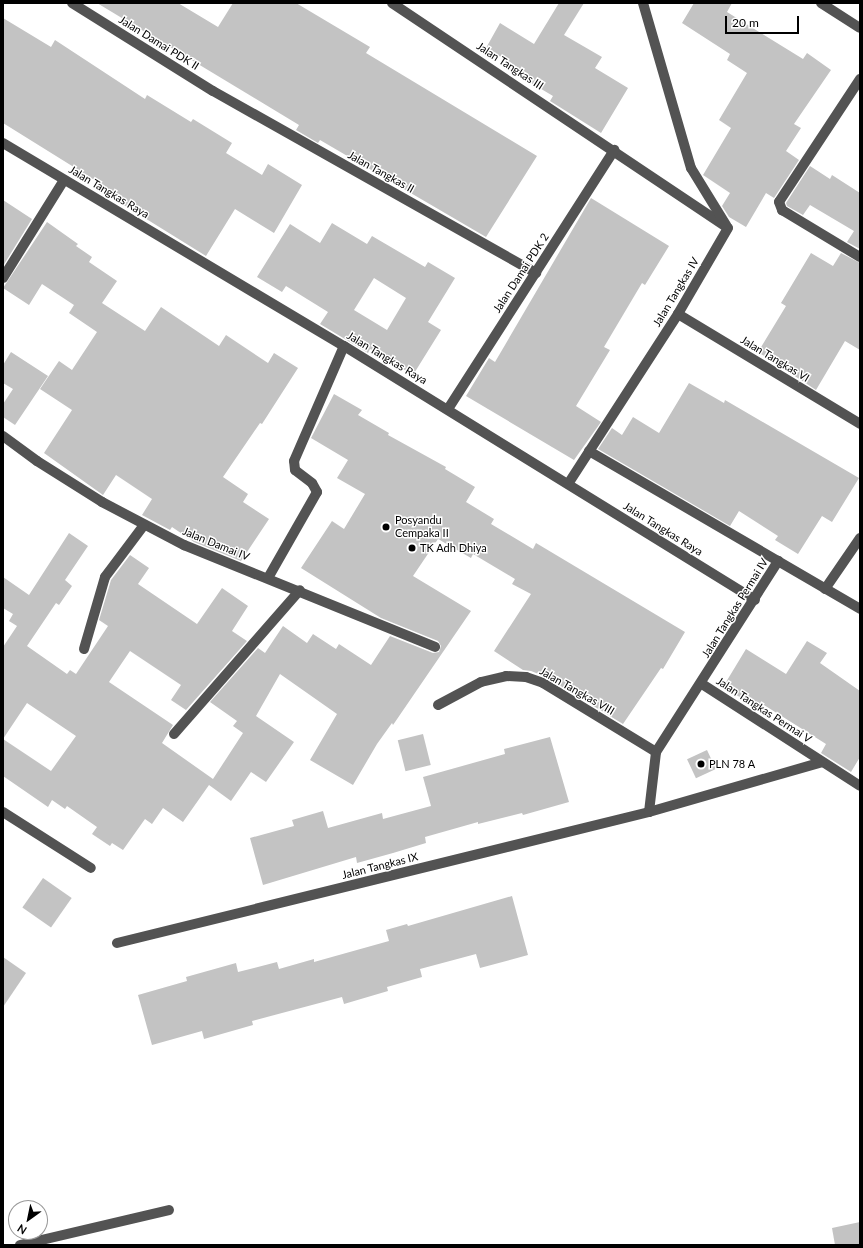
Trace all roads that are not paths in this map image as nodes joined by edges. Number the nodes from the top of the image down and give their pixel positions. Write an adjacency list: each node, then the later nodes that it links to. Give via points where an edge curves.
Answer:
1 (72, 3): 7 (street, Jalan Damai PDK II)
2 (392, 3): 9 (street, Jalan Tangkas III)
3 (643, 3): 11 (street, via 692,168)
4 (820, 3): 5 (street)
5 (860, 28)
6 (860, 79): 12 (street, via 780,202 782,210)
7 (214, 91): 13 (street, Jalan Tangkas II)
8 (3, 143): 10 (street, Jalan Tangkas Raya)
9 (614, 150): 11 (street); 13 (street, Jalan Damai PDK 2)
10 (64, 180): 14 (street); 16 (street, Jalan Tangkas Raya)
11 (728, 228): 15 (street, Jalan Tangkas IV)
12 (860, 257)
13 (536, 273): 17 (street, Jalan Damai PDK 2)
14 (3, 278)
15 (678, 314): 18 (street, Jalan Tangkas VI); 20 (street, Jalan Tangkas IV)
16 (344, 346): 17 (street, Jalan Tangkas Raya); 25 (street, via 294,461 295,470 312,483 317,492)
17 (448, 409): 21 (street, Jalan Tangkas Raya)
18 (860, 424)
19 (3, 436): 22 (street, Jalan Damai IV, via 44,465)
20 (589, 451): 21 (street, Jalan Tangkas IV); 24 (street)
21 (568, 484): 28 (street, Jalan Tangkas Raya)
22 (144, 525): 25 (street, Jalan Damai IV, via 184,545); 31 (street, via 105,577)
23 (860, 538): 26 (street)
24 (778, 562): 26 (street, Jalan Tangkas Permai IV); 28 (street, Jalan Tangkas Permai IV)
25 (268, 578): 27 (street, Jalan Damai IV)
26 (825, 589): 29 (street, Jalan Tangkas Permai IV)
27 (300, 590): 30 (street, Jalan Damai IV); 34 (street)
28 (755, 600): 32 (street, Jalan Tangkas Permai IV)
29 (860, 609)
30 (435, 647)
31 (84, 649)
32 (702, 684): 35 (street, Jalan Tangkas Permai V); 36 (street, Jalan Tangkas Permai V)
33 (438, 705): 35 (street, Jalan Tangkas VIII, via 481,682 506,676 526,677 543,683)
34 (174, 734)
35 (656, 752): 39 (street, Jalan Tangkas Permai V)
36 (822, 762): 37 (street, Jalan Tangkas Permai V); 39 (street)
37 (860, 786)
38 (3, 812): 40 (street)
39 (649, 812): 41 (street, Jalan Tangkas IX)
40 (91, 868)
41 (117, 943)
42 (169, 1210): 43 (street)
43 (20, 1245)

